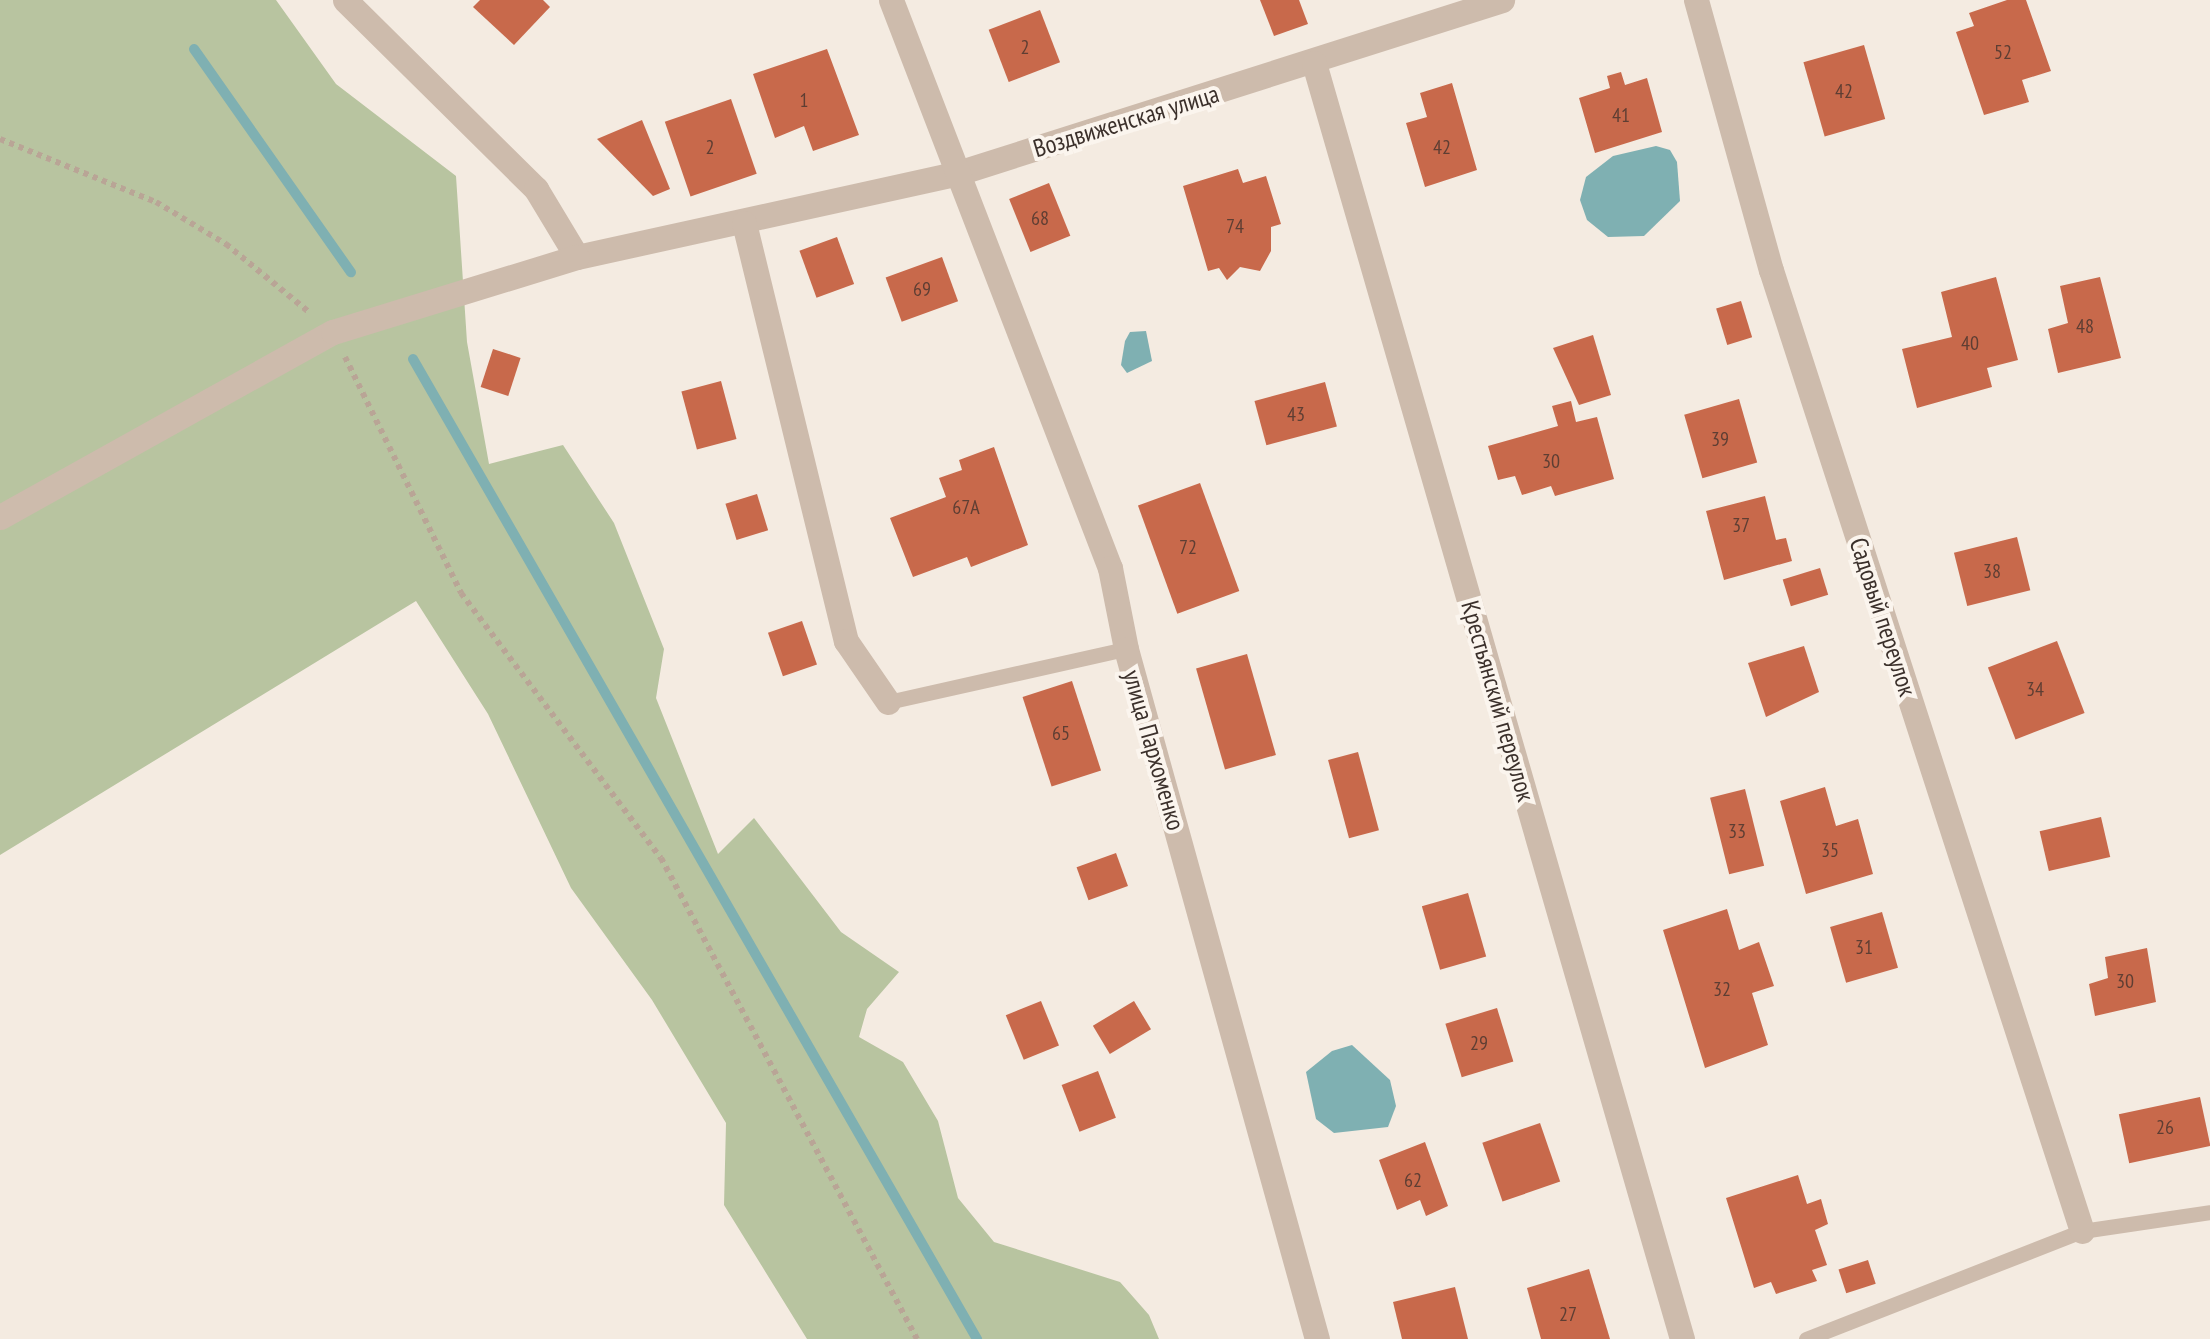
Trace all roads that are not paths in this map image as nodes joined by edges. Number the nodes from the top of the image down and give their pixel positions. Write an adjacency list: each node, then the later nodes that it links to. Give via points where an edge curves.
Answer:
1 (345, 0): 9 (street, via 536,188)
2 (891, 0): 7 (street, улица Пархоменко)
3 (1502, 0): 5 (street, Воздвиженская улица)
4 (1696, 0): 14 (street, Садовый переулок, via 1771,270)
5 (1460, 5): 6 (street, Воздвиженская улица)
6 (1314, 64): 7 (street, Воздвиженская улица); 16 (street, Крестьянский переулок)
7 (958, 173): 8 (street, Воздвиженская улица); 11 (street, улица Пархоменко, via 1110,568)
8 (744, 223): 9 (street, Воздвиженская улица); 12 (street, via 846,641)
9 (577, 257): 10 (street, Воздвиженская улица, via 333,332)
10 (0, 516)
11 (1126, 649): 12 (lane); 15 (street, улица Пархоменко)
12 (888, 702)
13 (2210, 1212): 14 (lane)
14 (2082, 1231): 17 (lane)
15 (1318, 1339)
16 (1682, 1339)
17 (1806, 1339)

